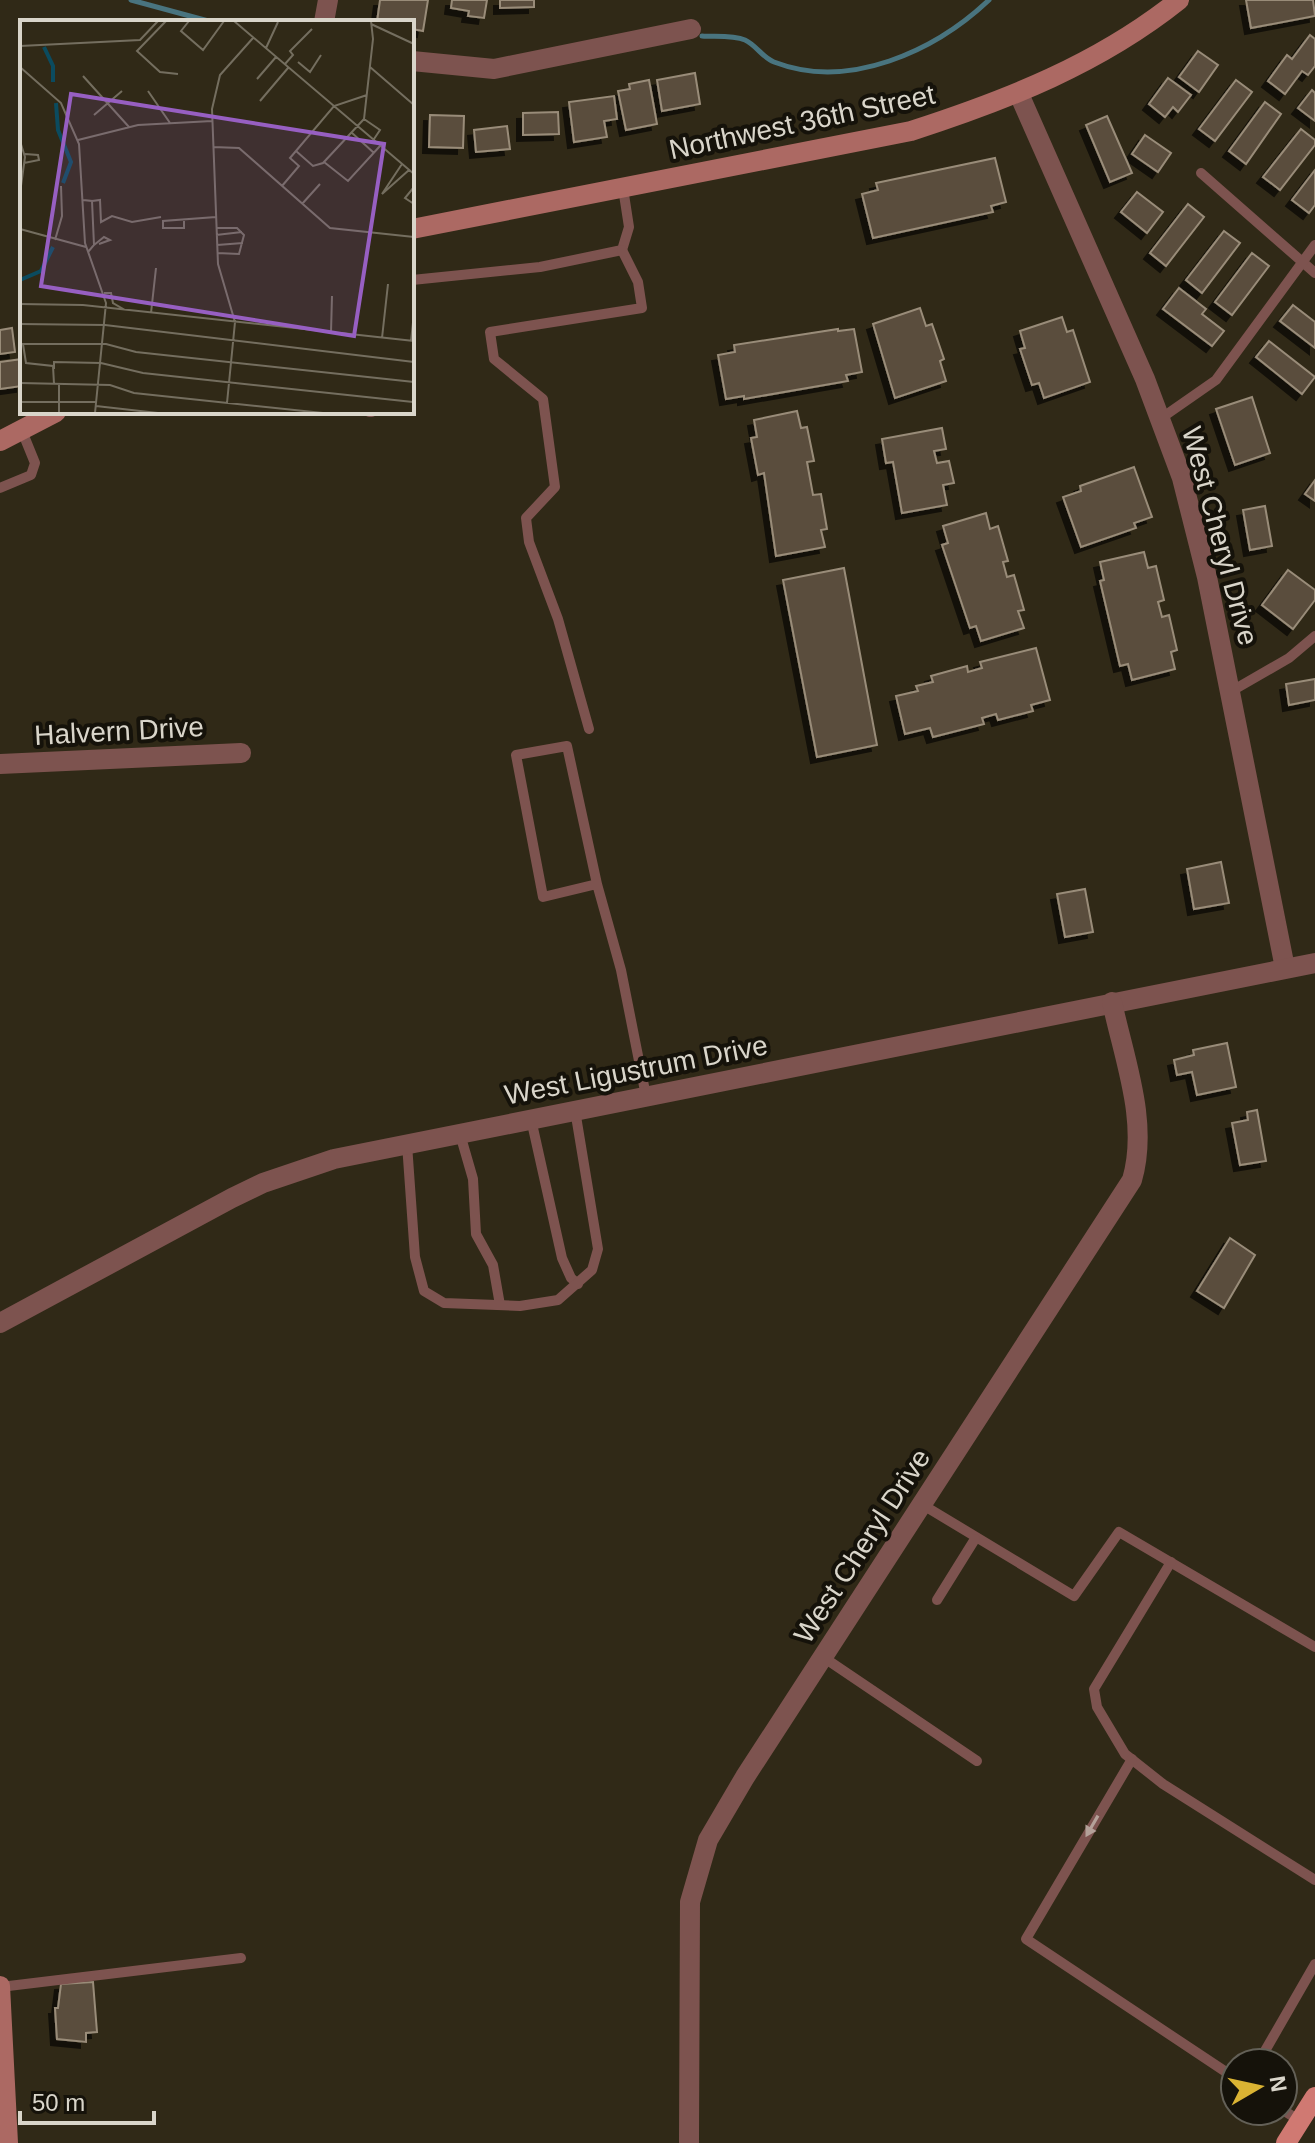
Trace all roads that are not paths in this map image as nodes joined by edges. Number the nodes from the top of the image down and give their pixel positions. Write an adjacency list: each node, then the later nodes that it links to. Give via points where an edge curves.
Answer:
1 (328, 0): 3 (street)
2 (1179, 0): 6 (main road, Northwest 36th Street, via 1104,51)
3 (324, 20)
4 (691, 29): 5 (street, via 494,69)
5 (414, 61)
6 (1019, 94): 8 (main road, Northwest 36th Street, via 911,131); 16 (street, West Cheryl Drive)
7 (1201, 173): 12 (lane)
8 (623, 188): 9 (main road, Northwest 36th Street); 11 (lane, via 629,227)
9 (414, 229)
10 (1315, 245): 12 (lane)
11 (622, 250): 14 (lane, via 540,267); 22 (lane, via 638,282 642,308 490,332 494,359 543,399 555,487 526,518 529,542 558,619)
12 (1302, 263): 13 (lane); 16 (lane, via 1216,380)
13 (1315, 273)
14 (414, 280)
15 (52, 414): 17 (main road)
16 (1160, 419): 21 (street, West Cheryl Drive, via 1182,478)
17 (22, 431): 18 (main road); 19 (lane, via 35,463 31,475)
18 (0, 441)
19 (0, 488)
20 (1315, 636): 21 (lane, via 1289,658)
21 (1230, 692): 27 (street, West Cheryl Drive)
22 (589, 729)
23 (241, 753): 24 (street, Halvern Drive)
24 (0, 764)
25 (597, 884): 25 (lane, via 567,746 516,755 543,897); 29 (lane, via 621,970)
26 (1315, 963): 27 (street, West Ligustrum Drive)
27 (1285, 968): 28 (street, West Ligustrum Drive)
28 (1112, 1002): 29 (street, West Ligustrum Drive); 37 (street, West Cheryl Drive, via 1138,1122 1138,1161 1132,1180)
29 (646, 1096): 30 (street, West Ligustrum Drive)
30 (575, 1110): 31 (street, West Ligustrum Drive); 34 (lane, via 598,1249 592,1270)
31 (531, 1119): 32 (street, West Ligustrum Drive); 34 (lane, via 562,1258)
32 (460, 1134): 33 (street, West Ligustrum Drive); 35 (lane, via 473,1179 476,1234 496,1274)
33 (407, 1144): 35 (lane, via 415,1257 424,1291 444,1303); 36 (street, West Ligustrum Drive, via 334,1159 263,1183)
34 (578, 1284): 35 (lane, via 558,1300)
35 (500, 1305)
36 (0, 1323)
37 (923, 1505): 38 (lane); 42 (street, West Cheryl Drive)
38 (975, 1539): 39 (lane, via 1074,1596 1119,1532); 40 (lane)
39 (1171, 1562): 41 (lane); 43 (lane, via 1094,1689 1097,1707)
40 (937, 1600)
41 (1315, 1647)
42 (823, 1657): 44 (lane); 54 (street, West Cheryl Drive, via 723,1811 697,1874 687,1953)
43 (1132, 1759): 45 (lane); 50 (lane, one-way to 50, via 1026,1939)
44 (977, 1761)
45 (1315, 1880)
46 (241, 1958): 48 (lane)
47 (1315, 1964): 49 (lane)
48 (0, 1987): 53 (main road)
49 (1267, 2047)
50 (1219, 2067)
51 (1315, 2097): 52 (main road)
52 (1299, 2110)
53 (8, 2143)
54 (689, 2143)

